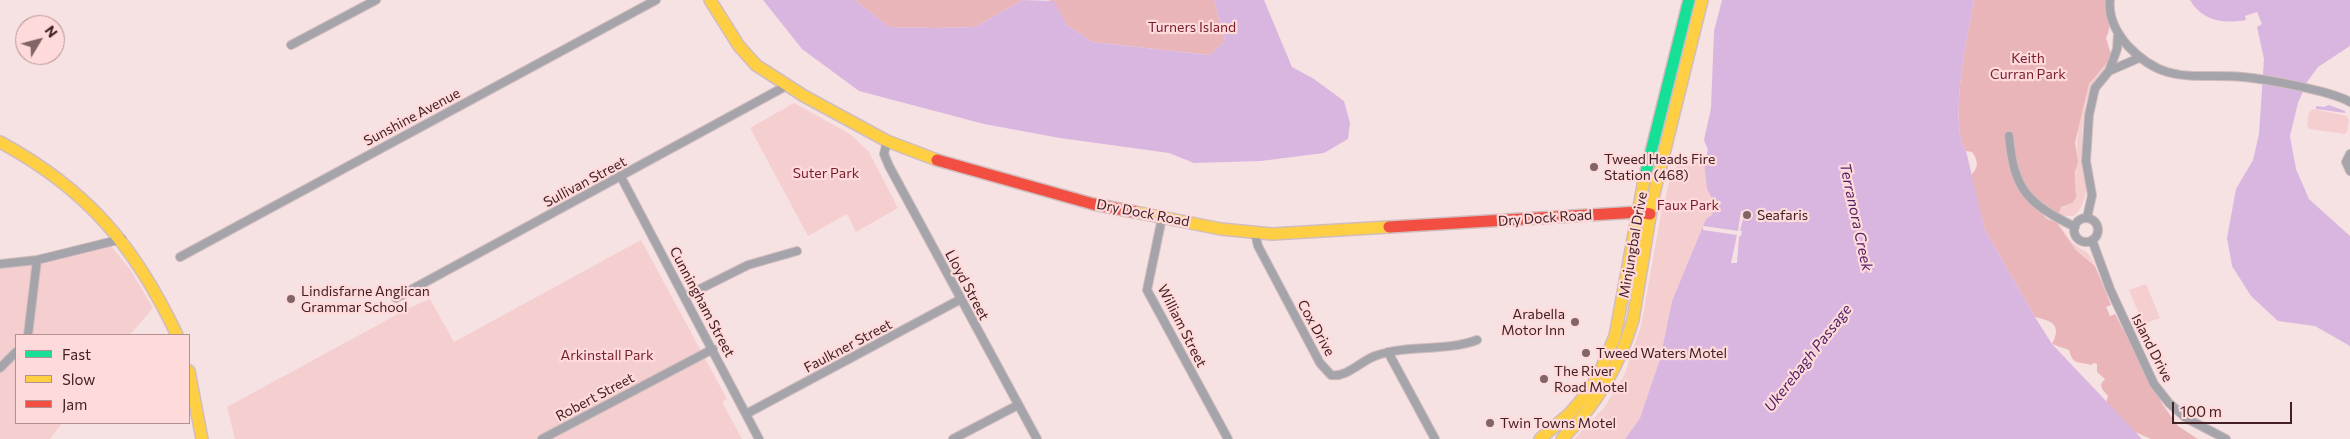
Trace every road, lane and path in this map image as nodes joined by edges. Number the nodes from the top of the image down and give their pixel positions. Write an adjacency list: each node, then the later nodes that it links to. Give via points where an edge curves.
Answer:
1 (376, 0): 8 (street)
2 (656, 0): 27 (street, Sunshine Avenue)
3 (710, 0): 11 (street, Dry Dock Road, via 745,54)
4 (1689, 0): 19 (street, Minjungbal Drive, via 1656,123)
5 (1702, 0): 19 (street, Minjungbal Drive)
6 (2110, 0): 7 (street)
7 (2118, 34): 9 (street); 10 (street, via 2117,49)
8 (291, 46)
9 (2139, 58): 10 (street); 12 (street, via 2188,77 2257,79)
10 (2109, 71): 21 (street, via 2095,88 2089,115 2086,161 2092,195)
11 (786, 86): 14 (street, Dry Dock Road); 18 (street, Sullivan Street)
12 (2349, 100)
13 (2009, 136): 22 (street, via 2012,165 2027,194 2049,214)
14 (886, 141): 20 (street, Dry Dock Road, via 939,161 1077,200); 32 (street, Lloyd Street, via 884,154 889,166)
15 (3, 143): 24 (street, via 64,182)
16 (2350, 154): 17 (street, via 2346,162)
17 (2350, 171)
18 (621, 177): 30 (street, Cunningham Street); 31 (street, Sullivan Street)
19 (1644, 213): 23 (street, Dry Dock Road, via 1348,231); 50 (street, Minjungbal Drive, via 1606,360 1580,402); 51 (street, Minjungbal Drive, via 1634,320 1624,350 1600,398)
20 (1162, 218): 23 (street, Dry Dock Road); 48 (street, William Street, via 1147,290)
21 (2087, 218): 22 (street, via 2080,220); 25 (street, via 2093,220 2098,229)
22 (2075, 227): 25 (street, via 2081,240)
23 (1254, 233): 37 (street, Cox Drive, via 1258,246 1330,375 1341,375 1374,356)
24 (122, 239): 28 (street); 34 (street, via 157,293)
25 (2092, 240): 52 (street, Island Drive, via 2110,289 2154,384 2186,418)
26 (796, 251): 30 (street, via 748,266)
27 (180, 257)
28 (38, 260): 29 (street); 33 (street)
29 (0, 264)
30 (686, 296): 36 (street, Cunningham Street)
31 (396, 298)
32 (961, 299): 41 (street, Lloyd Street); 42 (street, Faulkner Street)
33 (28, 334)
34 (177, 334)
35 (1477, 340): 37 (street, Cox Drive, via 1454,346)
36 (713, 348): 42 (street, Cunningham Street); 44 (street, Robert Street)
37 (1388, 352): 49 (street)
38 (15, 353): 39 (street)
39 (0, 368)
40 (190, 376): 43 (street)
41 (1018, 405): 46 (street); 47 (street, Lloyd Street)
42 (746, 414): 45 (street, Cunningham Street)
43 (202, 439)
44 (542, 439)
45 (759, 439)
46 (953, 439)
47 (1037, 439)
48 (1228, 439)
49 (1434, 439)
50 (1540, 439)
51 (1562, 439)
52 (2226, 439)

